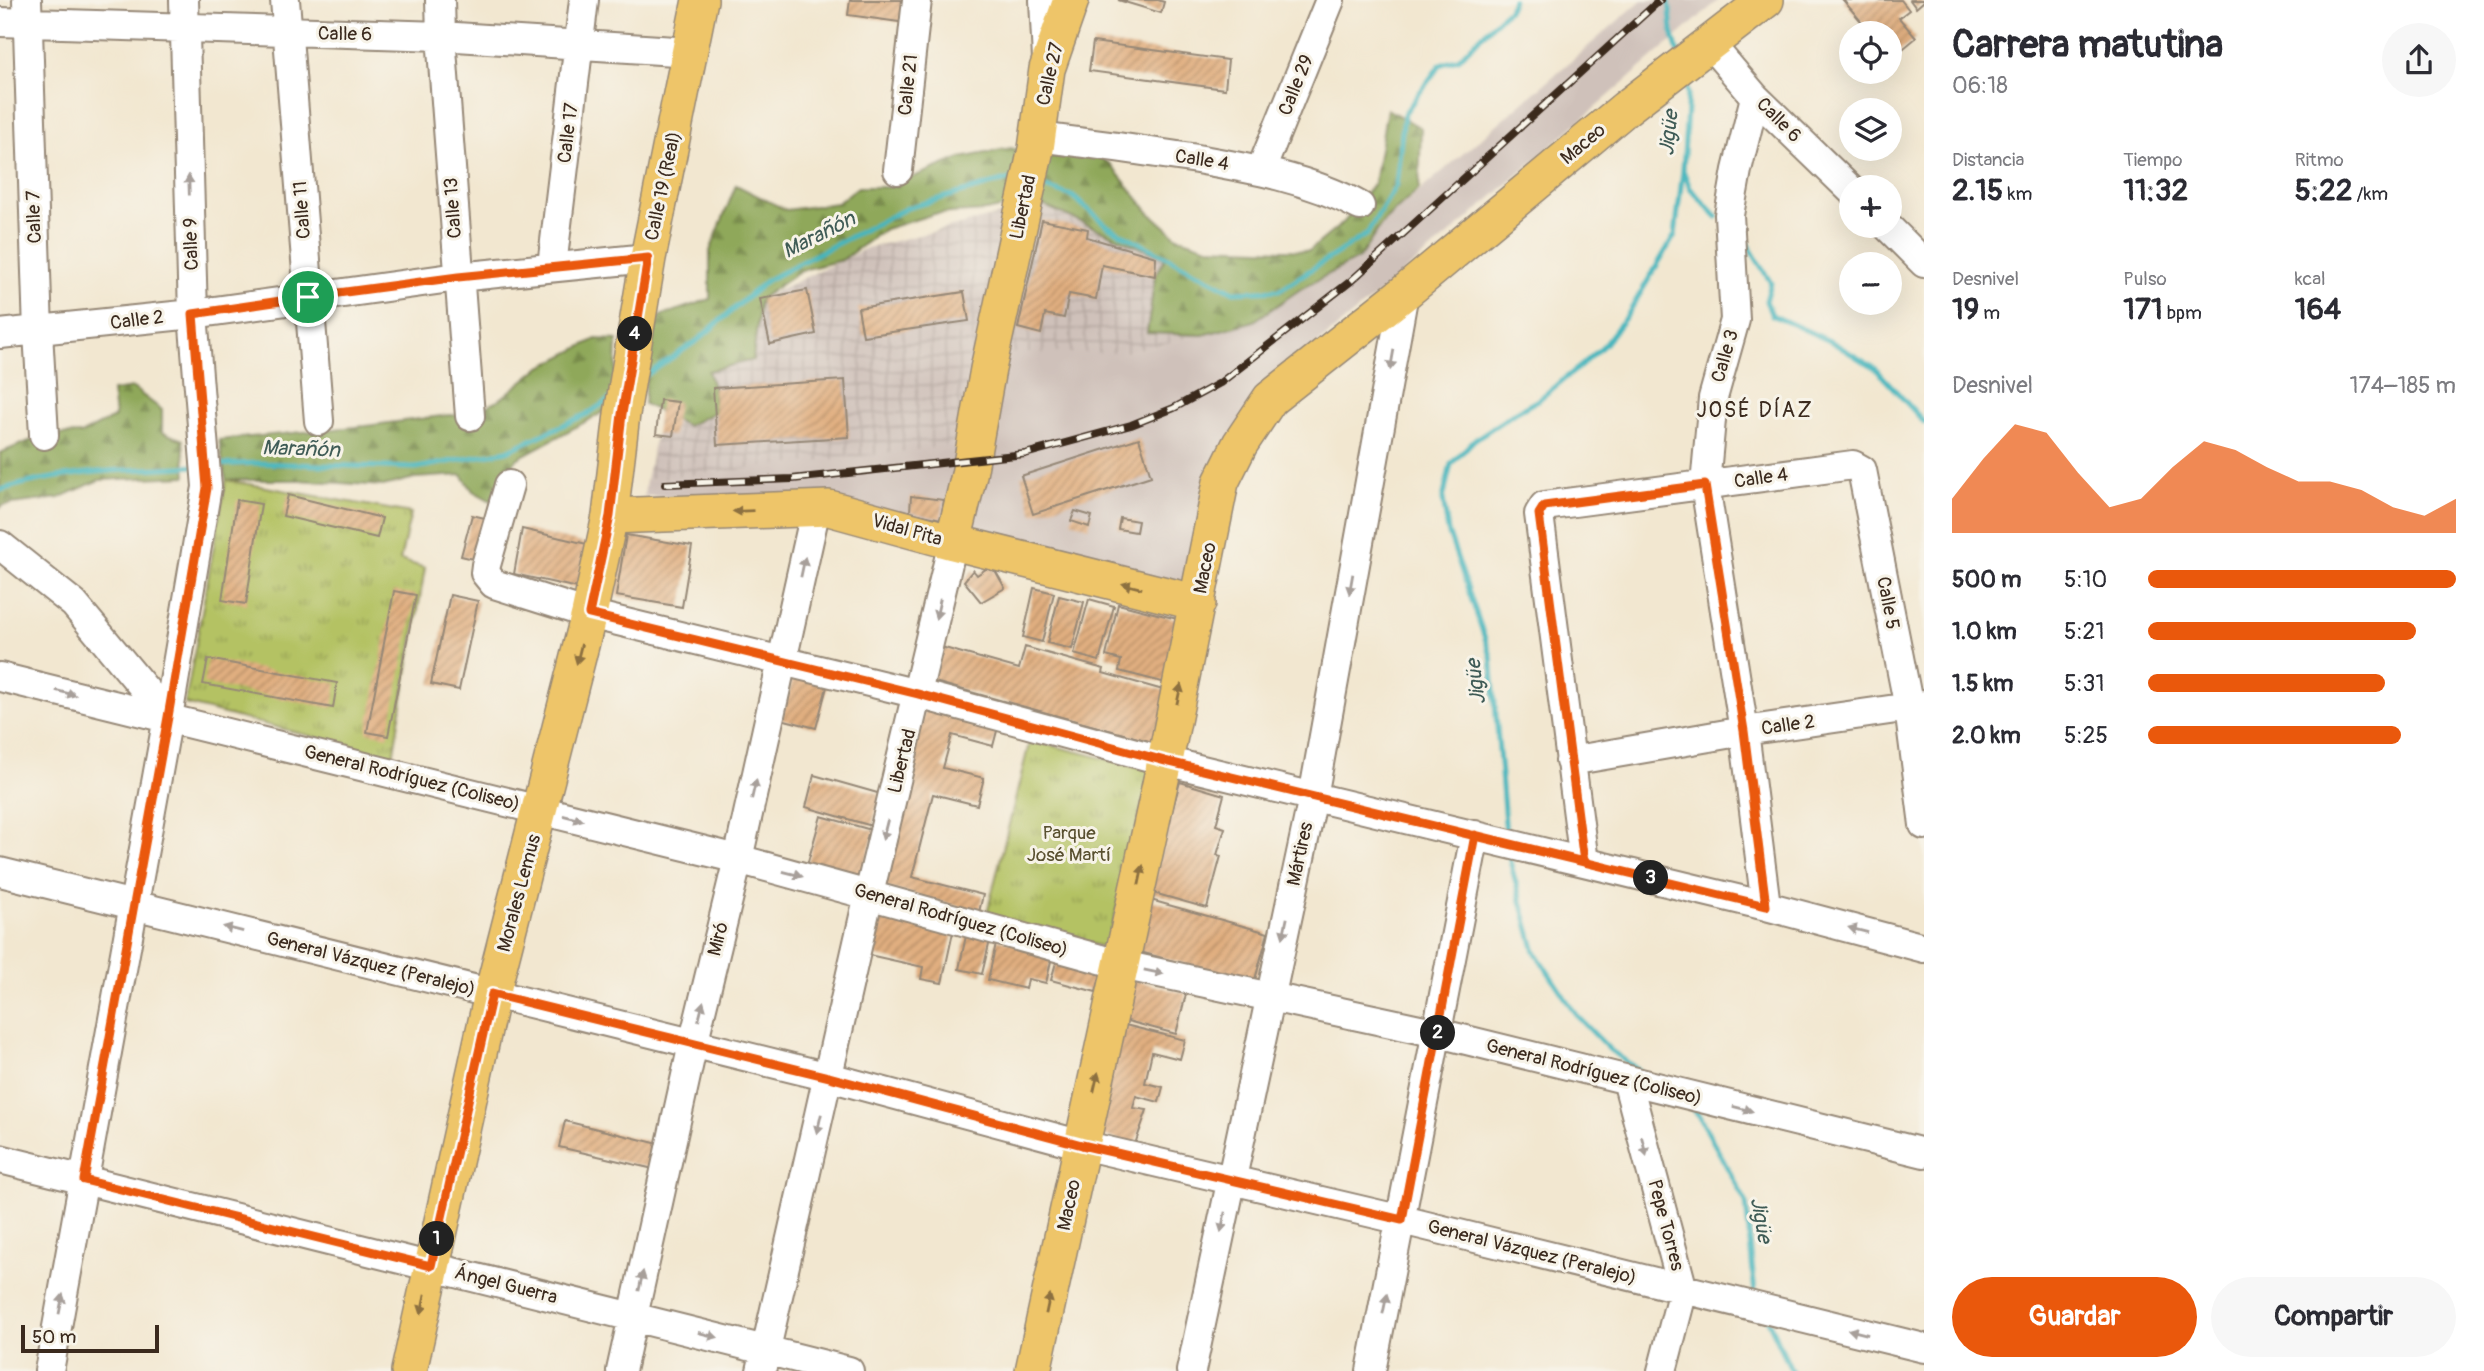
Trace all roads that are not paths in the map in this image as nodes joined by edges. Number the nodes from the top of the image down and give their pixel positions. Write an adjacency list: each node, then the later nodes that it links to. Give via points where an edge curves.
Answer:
1 (184, 0): 13 (street, Calle 9)
2 (285, 0): 14 (street, Calle 11)
3 (440, 0): 15 (street, Calle 13)
4 (584, 0): 16 (street, Calle 17)
5 (700, 0): 18 (main road, Calle 19 (Real))
6 (917, 0): 22 (street, Calle 21)
7 (1044, 0): 19 (street)
8 (1071, 0): 19 (main road, Calle 27)
9 (1329, 0): 23 (street, Calle 29)
10 (1766, 0): 17 (main road, Maceo)
11 (28, 12): 12 (street, Calle 6); 13 (street, Calle 6); 34 (street, Calle 7)
12 (0, 22)
13 (184, 28): 14 (street, Calle 6); 33 (street, Calle 9, one-way to 13)
14 (288, 32): 15 (street, Calle 6); 32 (street, Calle 11)
15 (440, 36): 16 (street, Calle 6); 30 (street, Calle 13)
16 (578, 44): 18 (street, Calle 6); 29 (street, Calle 17)
17 (1700, 50): 20 (street, Calle 6); 31 (main road, Maceo)
18 (691, 52): 27 (main road, Calle 19 (Real))
19 (1047, 69): 21 (main road, Calle 27)
20 (1755, 97): 24 (street, Calle 6); 42 (street, Calle 3, via 1730,215 1735,320 1713,398)
21 (1037, 143): 23 (street, Calle 4, via 1127,148); 45 (main road, Libertad)
22 (898, 170)
23 (1261, 170): 25 (street, Calle 4)
24 (1839, 178)
25 (1360, 206)
26 (1899, 238): 28 (street)
27 (648, 258): 29 (street, Calle 2); 36 (main road, Calle 19 (Real))
28 (1924, 262)
29 (552, 266): 30 (street, Calle 2)
30 (458, 277): 32 (street, Calle 2); 37 (street, Calle 13)
31 (1404, 293): 47 (main road, Maceo, via 1270,399 1240,444 1221,482); 57 (street, Mártires, one-way to 57)
32 (308, 297): 33 (street, Calle 2); 38 (street, Calle 11)
33 (193, 314): 34 (street, Calle 2); 53 (street, Calle 9, via 207,488)
34 (38, 332): 35 (street, Calle 2); 39 (street, Calle 7)
35 (0, 334)
36 (622, 414): 44 (main road, Morales Lemus)
37 (470, 416)
38 (319, 421)
39 (44, 435)
40 (1858, 466): 42 (street, Calle 4); 52 (street, Calle 5)
41 (509, 485): 48 (street, via 485,573 494,584)
42 (1705, 485): 54 (street, Calle 3); 56 (street, Calle 4, via 1541,509)
43 (817, 508): 44 (main road, Vidal Pita, one-way to 44); 45 (main road, Vidal Pita); 49 (street, Miró, one-way to 43)
44 (610, 516): 48 (main road, Morales Lemus)
45 (953, 542): 47 (main road, Vidal Pita, one-way to 45); 51 (street, Libertad, one-way to 51)
46 (0, 545): 53 (street, via 74,604)
47 (1198, 603): 55 (main road, Maceo, one-way to 47)
48 (589, 614): 49 (street); 58 (main road, Morales Lemus, one-way to 58)
49 (783, 662): 51 (street); 61 (street, Miró, one-way to 49)
50 (0, 677): 53 (street, General Rodríguez (Coliseo), one-way to 53)
51 (918, 694): 55 (street); 64 (street, Libertad, one-way to 64)
52 (1916, 706): 54 (street, Calle 2); 59 (street, Calle 5)
53 (168, 717): 58 (street, General Rodríguez (Coliseo)); 65 (street, Calle 9)
54 (1744, 731): 56 (street, Calle 2); 66 (street, Calle 3)
55 (1165, 761): 57 (street); 68 (main road, Maceo, one-way to 55)
56 (1570, 761): 62 (street)
57 (1313, 797): 60 (street); 70 (street, Mártires, one-way to 70)
58 (540, 810): 61 (street, General Rodríguez (Coliseo), one-way to 61); 69 (main road, Morales Lemus)
59 (1924, 825)
60 (1495, 840): 62 (street); 71 (street)
61 (738, 859): 64 (street, General Rodríguez (Coliseo), one-way to 64); 72 (street, Miró, one-way to 61)
62 (1584, 862): 66 (street)
63 (0, 872): 65 (street, General Vázquez (Peralejo))
64 (869, 894): 68 (street, General Rodríguez (Coliseo)); 73 (street, Libertad)
65 (133, 905): 69 (street, General Vázquez (Peralejo), one-way to 65); 78 (street, Calle 9)
66 (1766, 906): 67 (street, one-way to 66)
67 (1924, 948)
68 (1122, 965): 70 (street, General Rodríguez (Coliseo), one-way to 70); 75 (main road, Maceo, one-way to 68)
69 (492, 994): 72 (street, General Vázquez (Peralejo)); 81 (main road, Morales Lemus)
70 (1270, 997): 71 (street, General Rodríguez (Coliseo)); 79 (street, Mártires)
71 (1438, 1033): 74 (street, General Rodríguez (Coliseo)); 80 (street)
72 (693, 1044): 73 (street, General Vázquez (Peralejo)); 83 (street, Miró, one-way to 72)
73 (829, 1077): 75 (street, General Vázquez (Peralejo)); 85 (street, Libertad, one-way to 85)
74 (1631, 1081): 76 (street, General Rodríguez (Coliseo), one-way to 76); 82 (street, Pepe Torres, one-way to 82)
75 (1082, 1145): 79 (street, General Vázquez (Peralejo)); 90 (main road, Maceo, one-way to 75)
76 (1924, 1153)
77 (0, 1159): 78 (street, Ángel Guerra)
78 (84, 1180): 81 (street, Ángel Guerra); 86 (street, Calle 9, one-way to 78)
79 (1232, 1181): 80 (street, General Vázquez (Peralejo)); 91 (street, Mártires, one-way to 91)
80 (1402, 1220): 82 (street, General Vázquez (Peralejo)); 92 (street, one-way to 80)
81 (431, 1266): 83 (street, Ángel Guerra); 87 (main road, Morales Lemus, one-way to 87)
82 (1683, 1290): 84 (street, General Vázquez (Peralejo), one-way to 82); 93 (street, Pepe Torres)
83 (633, 1316): 85 (street, Ángel Guerra, one-way to 85); 88 (street, Miró)
84 (1924, 1348)
85 (764, 1360): 89 (street, Ángel Guerra)
86 (50, 1371)
87 (409, 1371)
88 (621, 1371)
89 (849, 1371)
90 (1033, 1371)
91 (1191, 1371)
92 (1371, 1371)
93 (1662, 1371)

